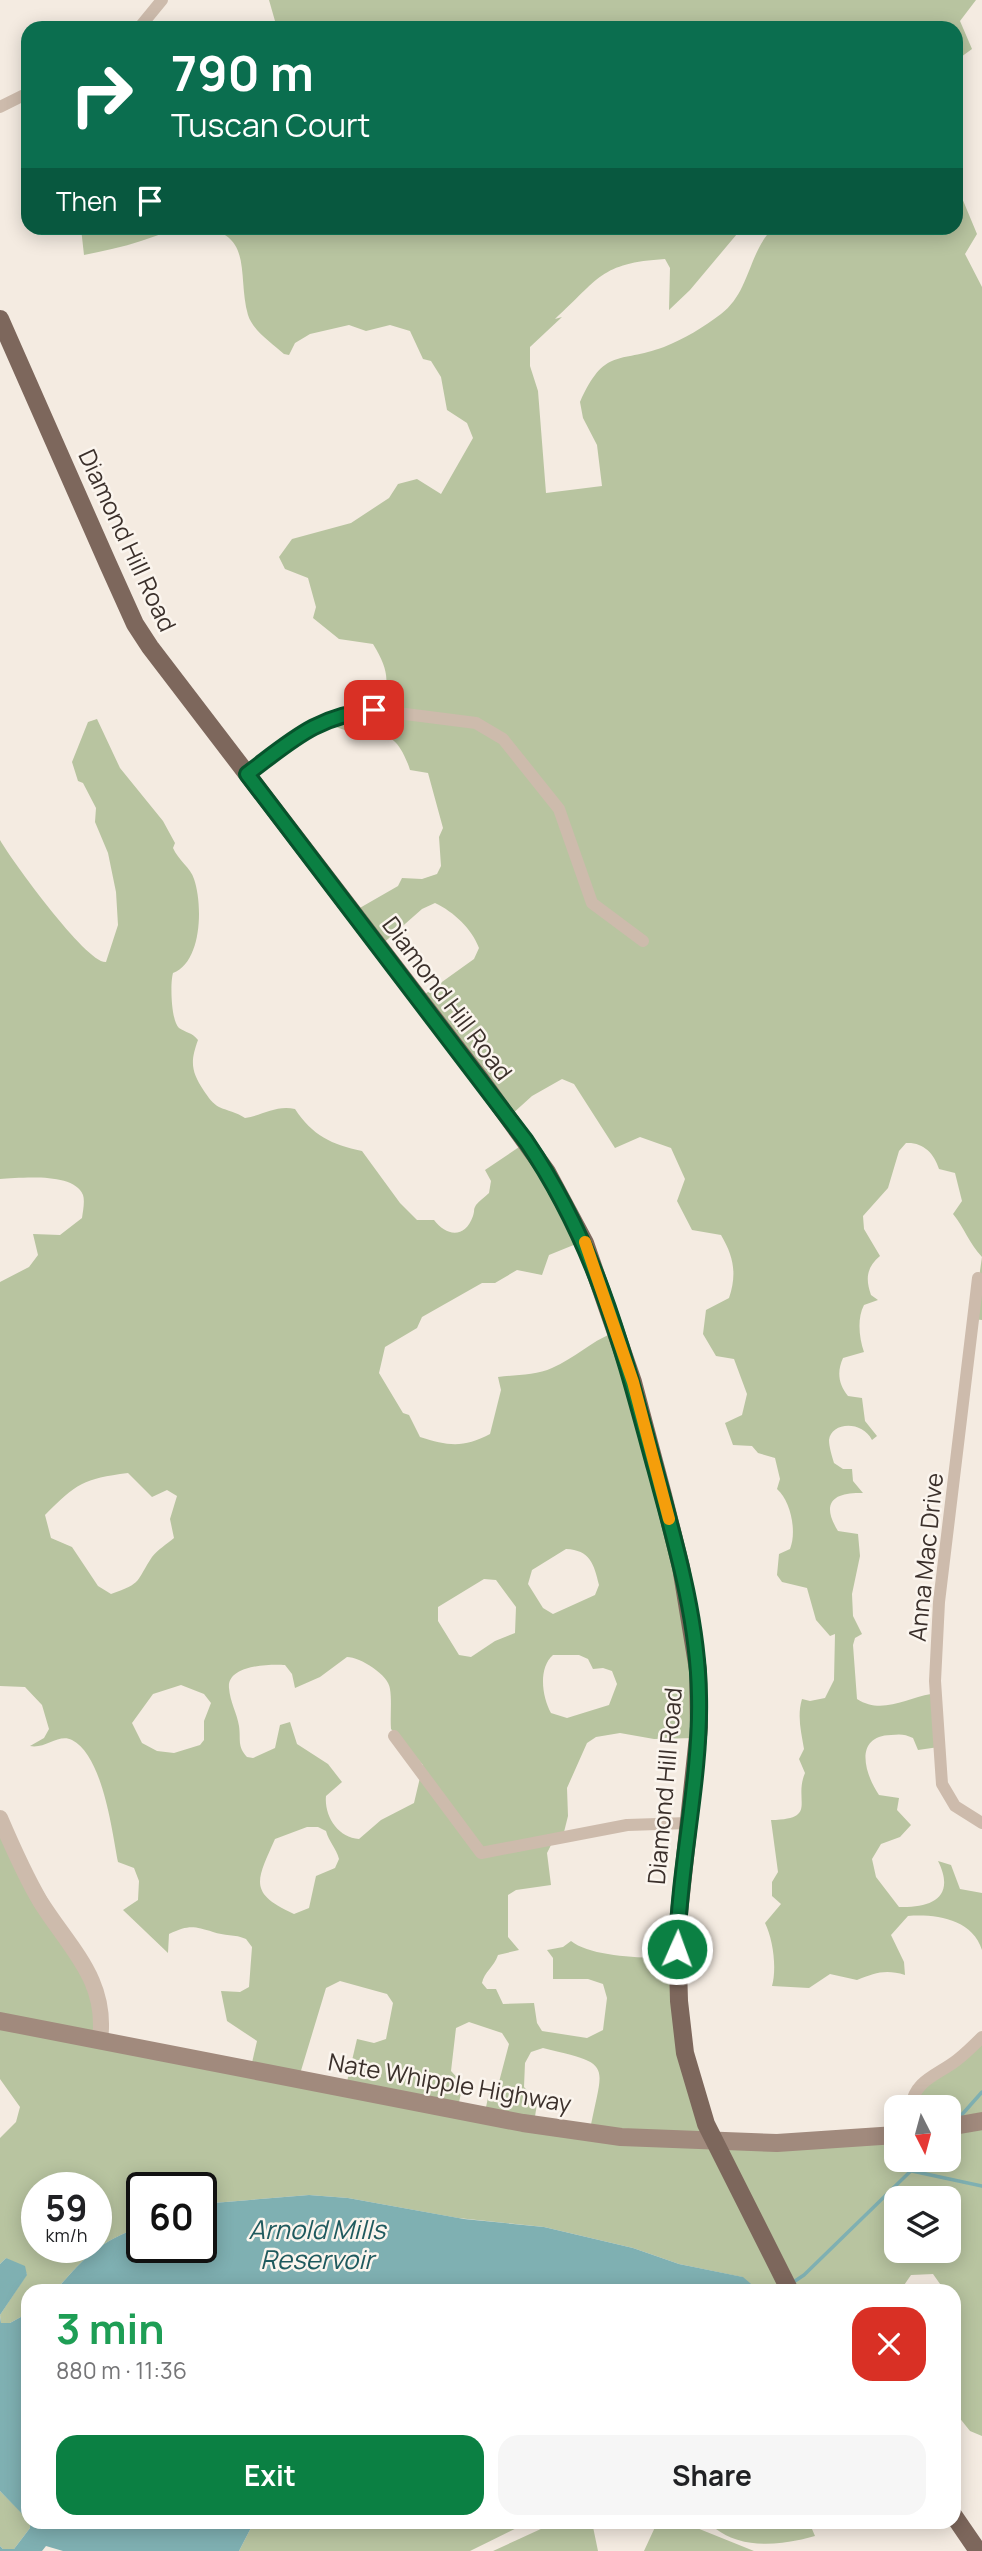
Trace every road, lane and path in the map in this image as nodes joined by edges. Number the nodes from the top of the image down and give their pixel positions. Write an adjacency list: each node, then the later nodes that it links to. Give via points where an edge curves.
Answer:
1 (162, 0): 2 (street)
2 (145, 21)
3 (21, 96): 4 (street)
4 (0, 107)
5 (0, 319): 6 (main road, Diamond Hill Road, via 135,624)
6 (247, 774): 7 (street, via 313,725 356,712 374,710 476,723 503,739 558,809 592,903); 11 (main road, Diamond Hill Road, via 526,1141 585,1243 633,1382 681,1567 699,1698)
7 (643, 942)
8 (978, 1278): 12 (street, Anna Mac Drive, via 939,1602 935,1681 942,1784 955,1806)
9 (394, 1736): 11 (street, via 481,1853 627,1825)
10 (0, 1818): 15 (street, via 34,1890 94,1981 102,2006)
11 (688, 1823): 18 (main road, Diamond Hill Road, via 678,1901 679,2001 688,2064)
12 (982, 1823)
13 (0, 2021): 15 (main road, Nate Whipple Highway)
14 (982, 2037): 16 (street)
15 (100, 2040): 18 (main road, Nate Whipple Highway, via 523,2123 621,2137)
16 (912, 2095)
17 (884, 2136): 18 (main road, Nate Whipple Highway)
18 (714, 2142): 19 (main road, Diamond Hill Road)
19 (786, 2284)
20 (961, 2526): 21 (main road)
21 (978, 2551)

